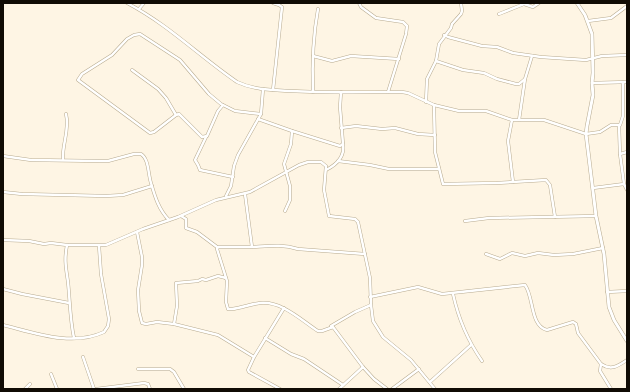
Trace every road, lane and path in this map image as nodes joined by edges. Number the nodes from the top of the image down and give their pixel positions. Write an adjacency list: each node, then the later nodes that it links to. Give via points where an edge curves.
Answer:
1 (127, 3): 9 (street)
2 (144, 3): 9 (street)
3 (273, 3): 26 (street, via 282,7)
4 (359, 3): 18 (street, via 376,18 406,24 406,34)
5 (460, 3): 13 (street, via 462,14)
6 (539, 3): 11 (street, via 533,7 524,4)
7 (577, 3): 12 (street)
8 (627, 6): 12 (street, via 611,18)
9 (139, 9): 25 (street, via 237,82)
10 (318, 9): 15 (street, via 314,26)
11 (499, 14)
12 (588, 21): 17 (street, via 592,34)
13 (444, 35): 16 (street); 19 (street, via 439,44)
14 (627, 55): 17 (street)
15 (313, 56): 18 (street, via 332,61 351,56); 27 (street)
16 (532, 56): 17 (street, via 586,60); 21 (street)
17 (592, 58): 24 (street)
18 (398, 59): 29 (street)
19 (436, 62): 21 (street, via 484,73 516,84); 30 (street, via 427,79)
20 (132, 70): 35 (street, via 161,92)
21 (525, 79): 39 (street)
22 (623, 82): 23 (street); 24 (street); 36 (street)
23 (627, 82)
24 (592, 83): 43 (street, via 593,95)
25 (263, 89): 26 (street); 34 (street)
26 (273, 90): 27 (street)
27 (313, 92): 28 (street)
28 (341, 92): 29 (street); 41 (street)
29 (388, 92): 30 (street, via 408,93)
30 (426, 102): 32 (street)
31 (223, 105): 34 (street, via 235,111); 35 (street, via 209,94 180,60 140,34 127,39 112,55 82,74 78,80 150,133); 45 (street)
32 (434, 105): 38 (street, via 459,111 486,111); 44 (street)
33 (66, 114): 50 (street, via 68,123 62,148)
34 (260, 114): 37 (street)
35 (176, 115): 45 (street, via 179,114 202,137)
36 (625, 116): 40 (street)
37 (258, 118): 42 (street); 55 (street, via 238,155)
38 (512, 120): 39 (street); 56 (street, via 508,141)
39 (519, 120): 43 (street, via 544,120)
40 (619, 125): 43 (street, via 611,125 600,132); 48 (street)
41 (341, 128): 44 (street, via 395,128); 46 (street)
42 (292, 131): 46 (street, via 340,146); 54 (street, via 291,144 284,164)
43 (586, 134): 59 (street)
44 (435, 135): 52 (street)
45 (206, 136): 55 (street, via 195,160 200,170)
46 (343, 144): 51 (street)
47 (627, 152): 48 (street)
48 (620, 154): 57 (street)
49 (3, 156): 50 (street, via 31,160)
50 (63, 159): 58 (street, via 108,161 141,154)
51 (338, 162): 52 (street, via 389,169); 53 (street)
52 (439, 169): 56 (street, via 444,184)
53 (326, 170): 54 (street, via 326,166 321,162 308,162); 77 (street, via 324,190 329,216 357,220)
54 (287, 171): 62 (street); 64 (street, via 290,193)
55 (232, 177): 63 (street, via 231,186)
56 (513, 182): 67 (street, via 548,181)
57 (624, 184): 59 (street); 60 (street)
58 (152, 186): 61 (street, via 112,196); 68 (street, via 162,213)
59 (593, 188): 66 (street)
60 (627, 190)
61 (3, 192)
62 (245, 194): 63 (street); 75 (street)
63 (225, 197): 65 (street)
64 (286, 211)
65 (181, 216): 68 (street); 74 (street, via 186,219 186,228 197,232)
66 (596, 216): 67 (street); 76 (street)
67 (555, 217): 69 (street)
68 (169, 220): 70 (street)
69 (465, 220)
70 (137, 232): 73 (street); 88 (street, via 142,257 138,290 142,323)
71 (3, 240): 72 (street)
72 (67, 245): 73 (street); 85 (street, via 64,260)
73 (99, 246): 91 (street, via 108,310 107,330 101,334)
74 (217, 247): 75 (street); 79 (street)
75 (252, 247): 77 (street, via 289,246 298,249)
76 (603, 248): 78 (street, via 573,254 538,253 525,256 512,253 500,259); 82 (street)
77 (365, 254): 84 (street, via 370,278)
78 (486, 254)
79 (226, 278): 87 (street, via 228,309 259,303); 88 (street, via 218,276 176,283 177,306)
80 (3, 289): 85 (street)
81 (627, 291): 82 (street)
82 (607, 292): 93 (street, via 611,313)
83 (453, 294): 84 (street, via 439,294 418,287); 94 (street); 99 (street, via 525,285 539,325 545,330 574,323)
84 (370, 297): 86 (street)
85 (69, 304): 91 (street)
86 (370, 305): 90 (street); 102 (street, via 373,321 386,341)
87 (284, 308): 90 (street, via 318,331); 92 (street)
88 (174, 324): 96 (street, via 221,336)
89 (3, 325): 91 (street, via 51,337)
90 (331, 327): 100 (street, via 335,328)
91 (74, 338)
92 (265, 338): 96 (street); 106 (street, via 304,359)
93 (627, 341)
94 (471, 345): 97 (street); 104 (street)
95 (83, 357): 109 (street)
96 (254, 357): 112 (street, via 248,371)
97 (482, 360)
98 (627, 360): 99 (street, via 611,368)
99 (600, 364): 117 (street, via 600,371)
100 (363, 367): 106 (street); 114 (street)
101 (138, 369): 111 (street, via 170,369)
102 (420, 369): 104 (street); 115 (street)
103 (51, 374): 108 (street)
104 (430, 382): 116 (street)
105 (30, 384): 107 (street)
106 (343, 385): 113 (street)
107 (25, 389)
108 (56, 389)
109 (95, 389): 110 (street, via 144,383 148,384)
110 (150, 389)
111 (184, 389)
112 (280, 389)
113 (339, 389)
114 (387, 389)
115 (392, 389)
116 (435, 389)
117 (611, 389)

